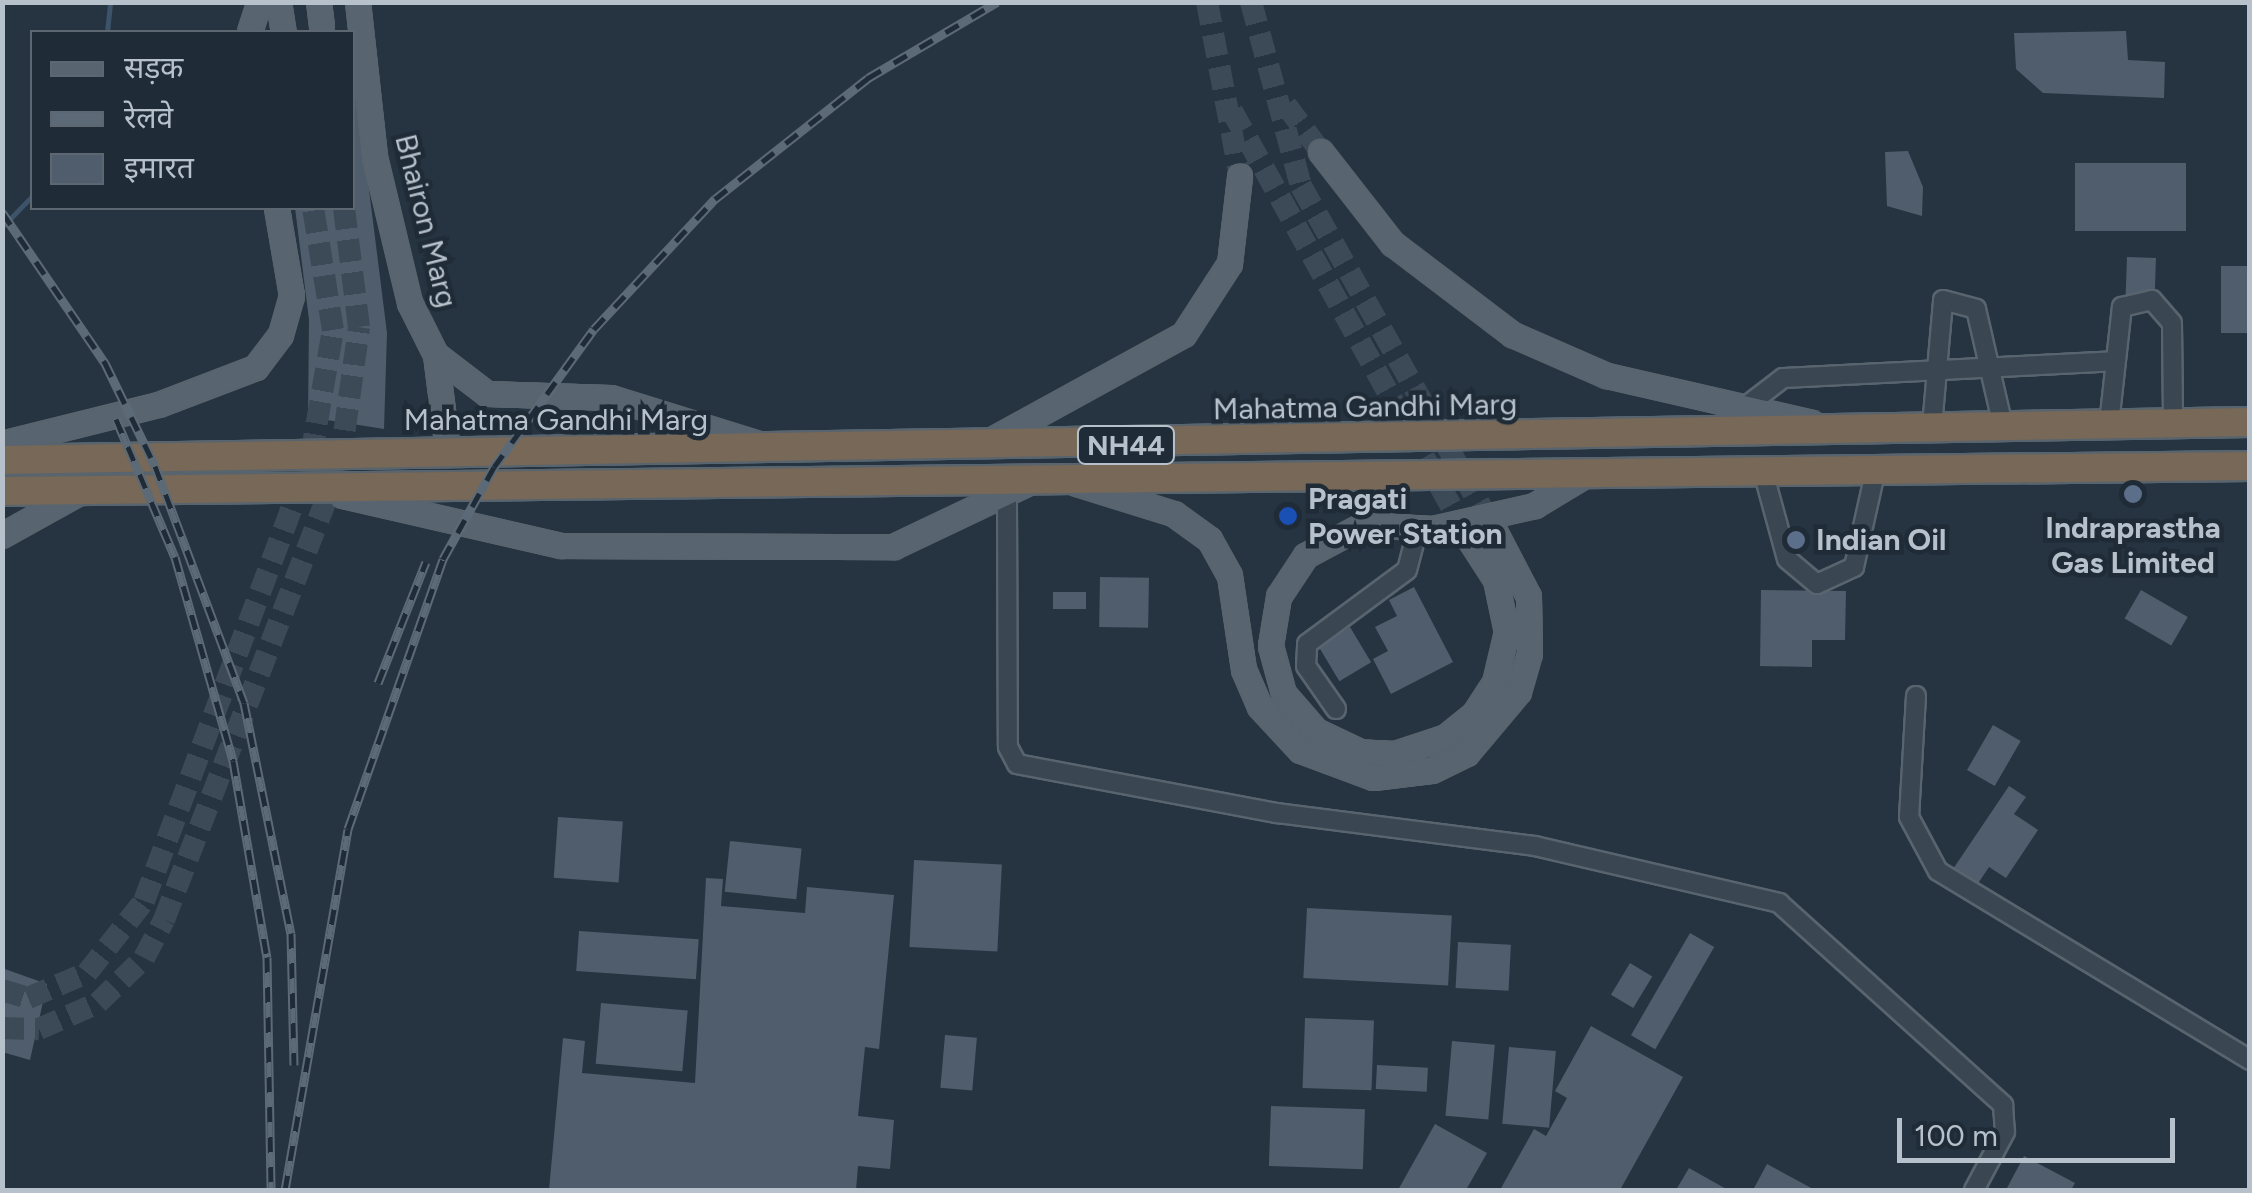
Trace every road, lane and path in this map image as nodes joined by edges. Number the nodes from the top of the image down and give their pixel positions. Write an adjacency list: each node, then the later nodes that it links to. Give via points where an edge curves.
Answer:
1 (244, 2): 5 (main road)
2 (260, 2): 6 (main road)
3 (279, 2): 7 (main road)
4 (358, 2): 11 (main road, Bhairon Marg, via 375,157 410,304)
5 (248, 30)
6 (249, 30)
7 (284, 30)
8 (1321, 152): 15 (main road, via 1393,244 1484,318 1607,376)
9 (1240, 177): 23 (main road, via 1230,264 1184,335)
10 (277, 210): 22 (main road, via 292,296 281,335 256,368 220,386)
11 (436, 355): 24 (main road, Bhairon Marg); 25 (main road, via 487,394 611,398 702,420)
12 (2115, 361): 13 (lane); 17 (lane, via 2122,307 2166,307); 18 (lane)
13 (1989, 368): 14 (lane); 14 (lane, via 1974,305 1943,300); 19 (lane)
14 (1933, 370): 15 (lane, via 1778,379); 20 (lane)
15 (1744, 408): 21 (main road)
16 (2250, 422): 17 (highway, Mahatma Gandhi Marg / NH44)
17 (2172, 423): 18 (highway, Mahatma Gandhi Marg / NH44)
18 (2110, 424): 19 (highway, Mahatma Gandhi Marg / NH44)
19 (2003, 426): 20 (highway, Mahatma Gandhi Marg / NH44)
20 (1932, 427): 21 (highway, Mahatma Gandhi Marg / NH44)
21 (1841, 429): 23 (highway, Mahatma Gandhi Marg / NH44)
22 (2, 444)
23 (978, 448): 25 (highway, Mahatma Gandhi Marg / NH44)
24 (448, 450): 25 (highway, Mahatma Gandhi Marg / NH44); 26 (highway, Mahatma Gandhi Marg / NH44)
25 (782, 453)
26 (2, 460)
27 (2250, 466): 28 (highway, NH44)
28 (1875, 473): 30 (highway, NH44); 30 (lane, via 1854,567 1817,584 1800,579 1787,559)
29 (1588, 474): 30 (highway, NH44); 32 (highway, NH44); 38 (main road, via 1535,506)
30 (1764, 475)
31 (1033, 481): 32 (highway, NH44); 33 (highway); 36 (main road)
32 (1065, 481): 37 (main road, via 1174,514 1210,540 1230,576 1244,670 1260,707 1301,751 1374,778 1432,771 1467,754 1519,692 1530,654 1529,598)
33 (281, 487): 34 (highway); 36 (main road, via 400,505 561,546 894,546)
34 (84, 490): 35 (highway); 40 (main road)
35 (2, 492)
36 (1007, 500): 44 (lane, via 1008,747 1017,764 1277,813 1535,846 1778,902 2003,1104 2005,1132)
37 (1492, 524)
38 (1418, 528): 39 (main road, via 1364,525 1333,536 1295,568 1274,614 1271,646 1284,694 1316,731 1360,752 1394,754 1446,738 1495,683 1506,614); 42 (lane, via 1407,570 1307,644 1306,666)
39 (1467, 535)
40 (2, 536)
41 (1916, 696): 43 (lane, via 1908,817 1938,871)
42 (1336, 708)
43 (2250, 1060)
44 (1974, 1190)

